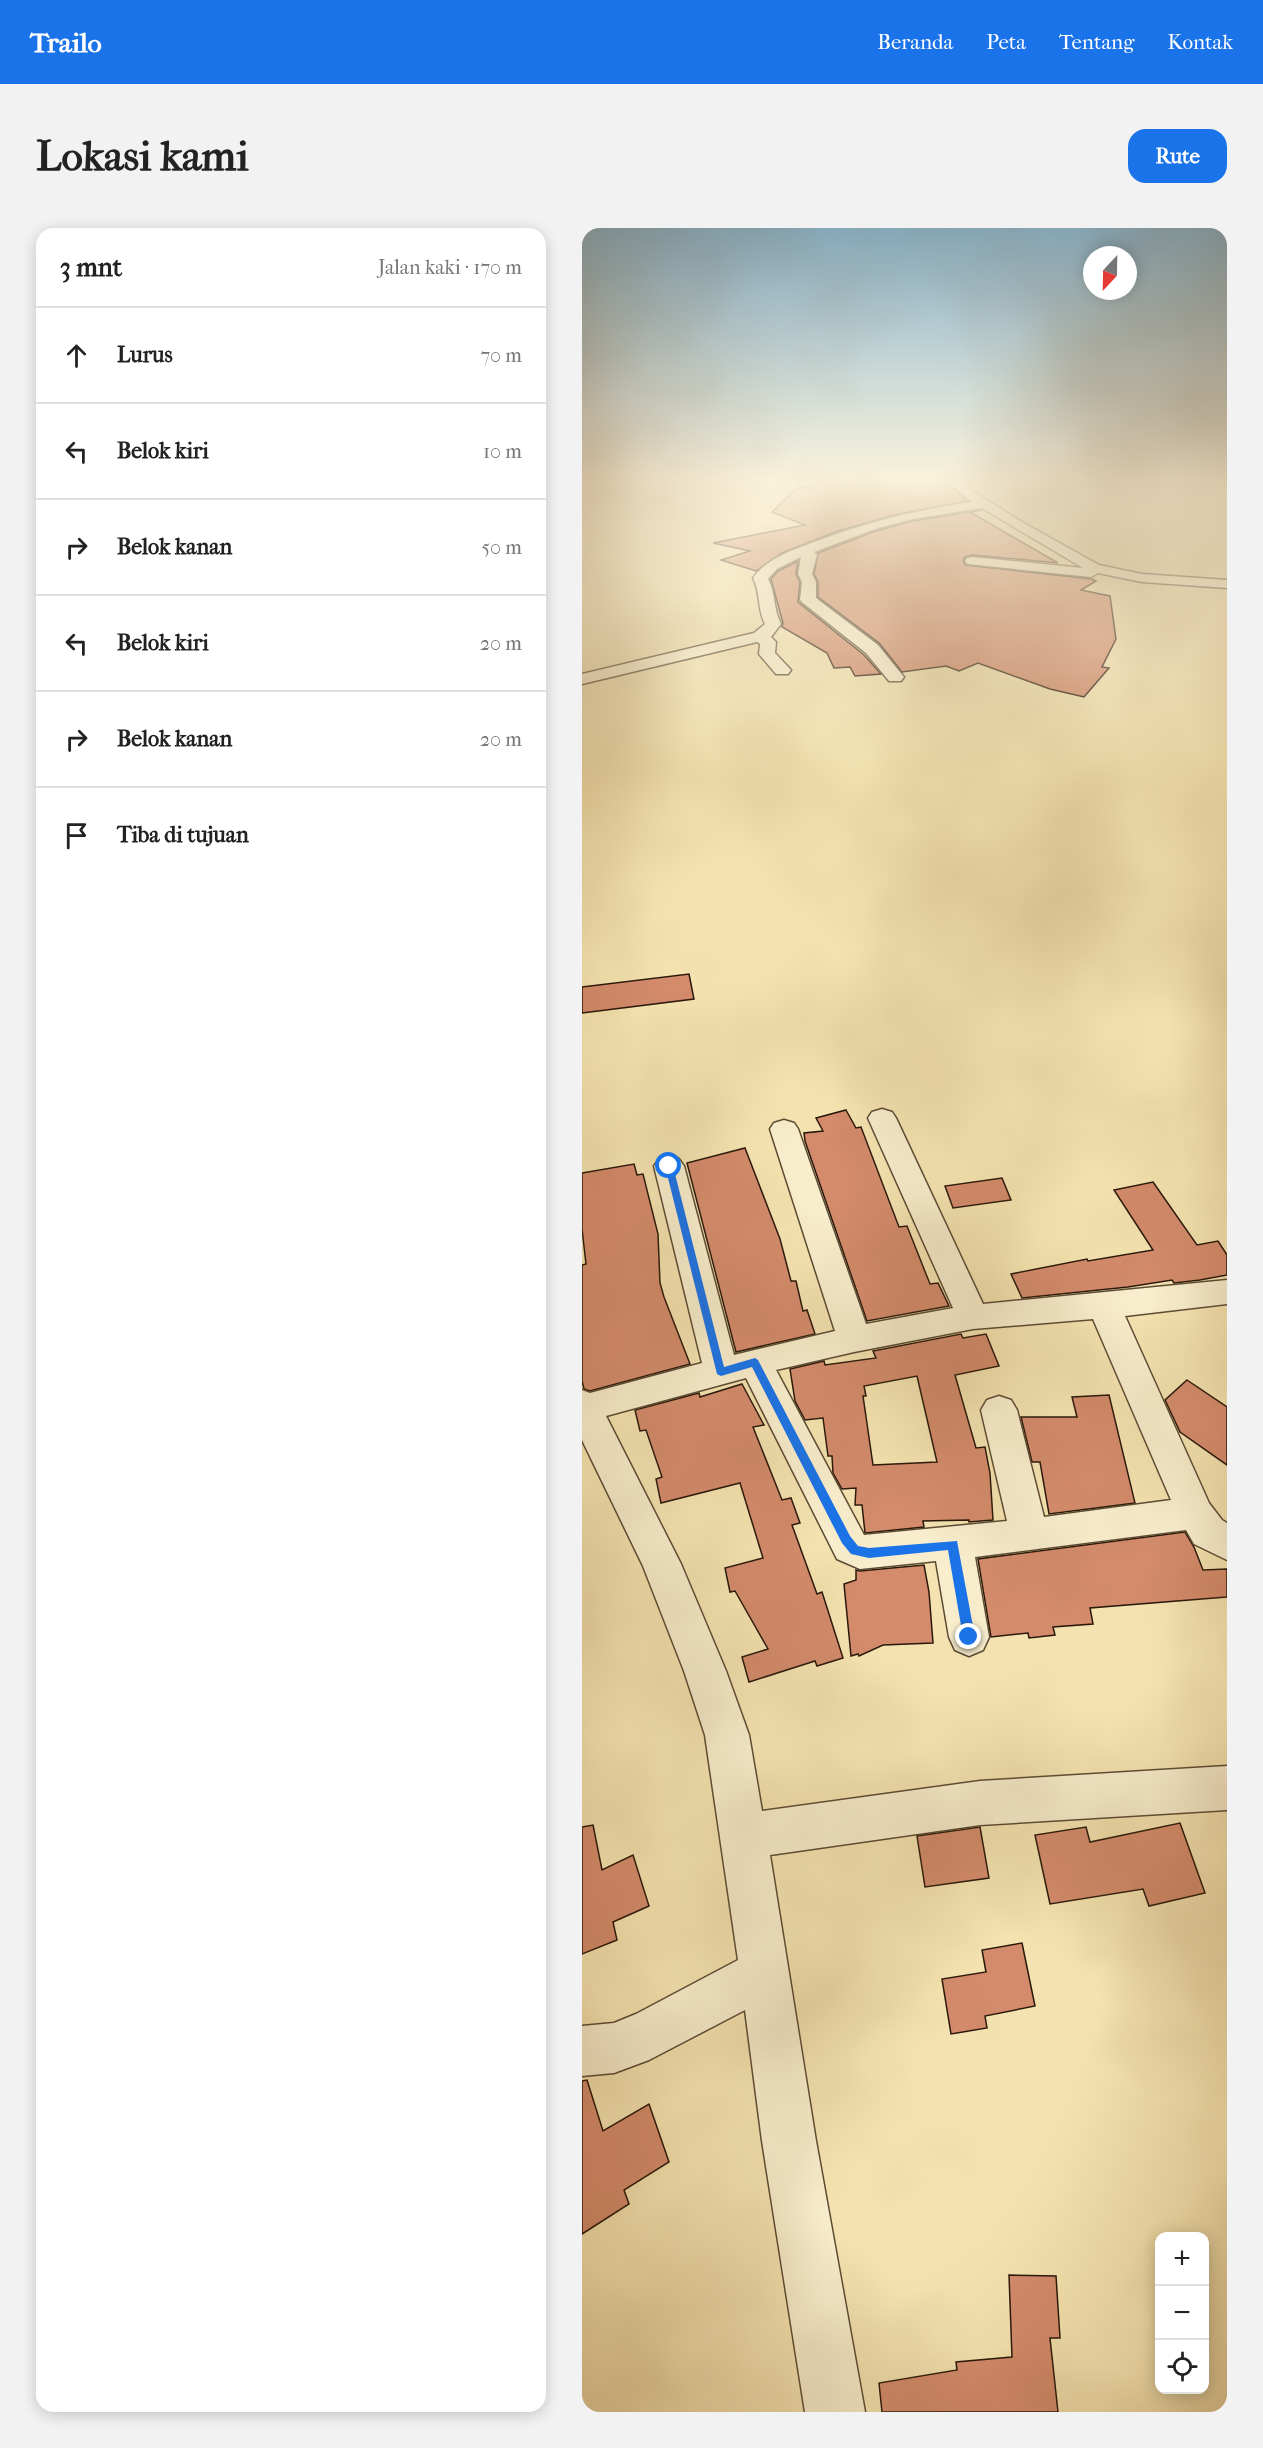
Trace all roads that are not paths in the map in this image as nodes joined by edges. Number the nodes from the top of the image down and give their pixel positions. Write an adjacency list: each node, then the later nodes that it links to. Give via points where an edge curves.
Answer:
1 (761, 581): 5 (street, via 773,624)
2 (809, 581): 7 (street, via 808,600 872,649)
3 (1183, 581): 4 (street)
4 (1227, 584)
5 (760, 637): 6 (street, via 768,642 767,654); 8 (street)
6 (782, 670)
7 (895, 677)
8 (582, 679)
9 (882, 1118): 14 (street)
10 (784, 1129): 15 (street)
11 (669, 1166): 17 (street)
12 (1227, 1292): 13 (street)
13 (1104, 1306): 14 (street); 20 (street)
14 (973, 1317): 15 (street)
15 (854, 1339): 16 (street)
16 (755, 1362): 17 (street); 23 (street, via 855,1550 869,1553)
17 (721, 1372): 18 (street)
18 (583, 1406): 26 (street, via 662,1564 705,1671 726,1736)
19 (999, 1410): 21 (street)
20 (1195, 1513): 21 (street); 22 (street, via 1208,1532)
21 (1030, 1535): 23 (street)
22 (1227, 1543)
23 (953, 1544): 24 (street)
24 (969, 1637)
25 (1227, 1788): 26 (street, via 980,1803)
26 (744, 1838): 27 (street)
27 (764, 1973): 28 (street, via 649,2035 614,2048); 29 (street)
28 (582, 2051)
29 (835, 2412)

